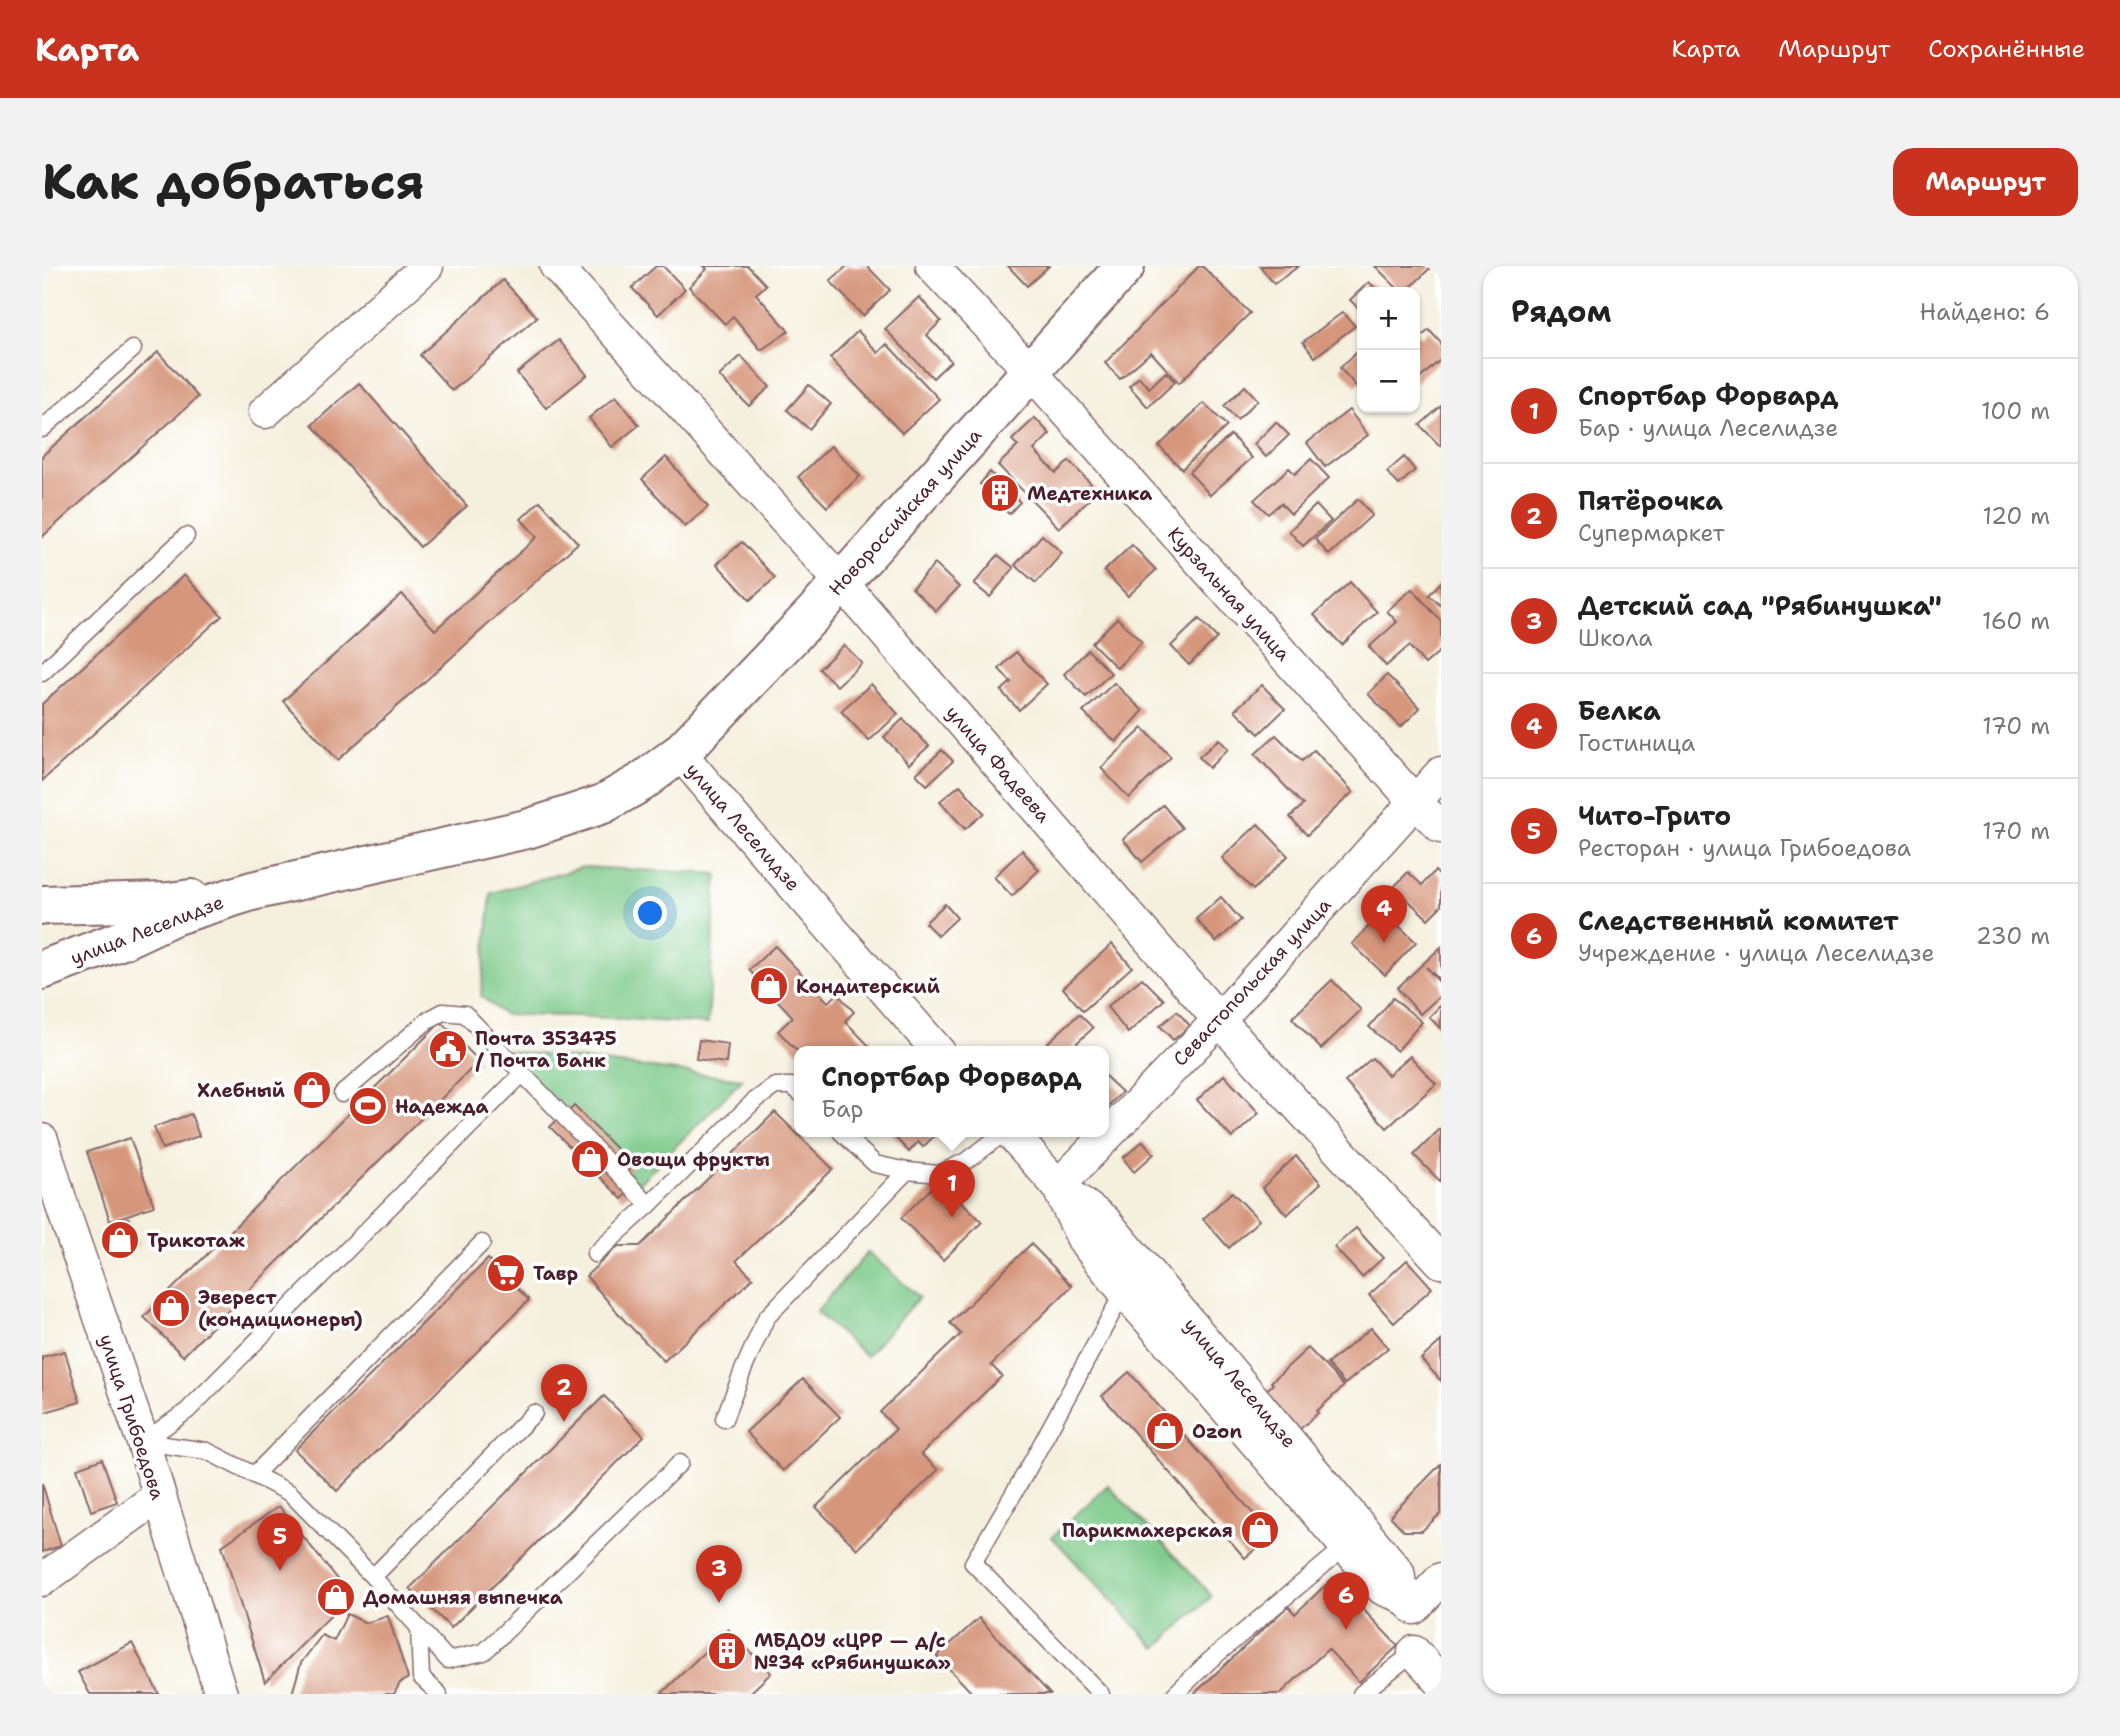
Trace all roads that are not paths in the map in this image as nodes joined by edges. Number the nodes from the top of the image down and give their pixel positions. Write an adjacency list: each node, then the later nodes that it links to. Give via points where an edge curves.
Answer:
1 (428, 266): 7 (street)
2 (556, 266): 10 (street, улица Фадеева)
3 (932, 266): 6 (street, Курзальная улица)
4 (1125, 266): 6 (street, Новороссийская улица)
5 (132, 349): 8 (lane)
6 (1031, 372): 10 (street, Новороссийская улица); 14 (street, Курзальная улица)
7 (265, 412)
8 (42, 429)
9 (186, 536): 11 (lane)
10 (841, 582): 12 (street, Новороссийская улица); 19 (street, улица Фадеева)
11 (42, 673)
12 (680, 754): 16 (street, улица Леселидзе, via 640,783 571,816); 20 (street, улица Леселидзе)
13 (1441, 773): 14 (street, Севастопольская улица)
14 (1416, 803): 15 (street, Курзальная улица); 19 (street, Севастопольская улица)
15 (1441, 827)
16 (252, 891): 17 (street, улица Леселидзе, via 169,902); 18 (street, улица Леселидзе, via 173,916)
17 (42, 905)
18 (42, 970)
19 (1219, 1020): 24 (street, Севастопольская улица); 35 (street, улица Фадеева)
20 (934, 1046)
21 (522, 1074): 23 (lane, via 465,1014 443,1012); 32 (lane); 39 (lane, via 187,1411)
22 (794, 1088): 32 (lane, via 775,1086 753,1102)
23 (342, 1094)
24 (1109, 1133)
25 (846, 1137): 30 (lane, via 875,1164)
26 (998, 1137): 30 (lane, via 968,1160 939,1174)
27 (1014, 1137): 31 (street, улица Леселидзе)
28 (1106, 1137): 31 (street, Севастопольская улица)
29 (42, 1140): 39 (street, улица Грибоедова)
30 (907, 1171): 38 (lane, via 766,1318)
31 (1058, 1186): 36 (street, улица Леселидзе, via 1084,1241); 47 (street, улица Леселидзе, via 1104,1220 1398,1572)
32 (649, 1205): 34 (lane)
33 (482, 1243): 41 (lane)
34 (595, 1254)
35 (1441, 1262)
36 (1124, 1290): 43 (street, улица Леселидзе); 53 (lane, via 973,1563)
37 (534, 1413): 44 (lane)
38 (724, 1419)
39 (143, 1442): 41 (lane, via 207,1451); 42 (street, улица Грибоедова)
40 (680, 1463): 48 (lane, via 484,1652 448,1660)
41 (254, 1475): 44 (lane, via 290,1493)
42 (159, 1496): 46 (street); 51 (street, улица Грибоедова)
43 (1345, 1547): 47 (street, улица Леселидзе, via 1383,1589); 54 (lane)
44 (373, 1577): 48 (lane)
45 (1441, 1579): 47 (street)
46 (42, 1580)
47 (1408, 1602)
48 (419, 1628): 52 (lane, via 421,1677)
49 (1413, 1652): 50 (street); 55 (lane)
50 (1441, 1682)
51 (220, 1694)
52 (439, 1694)
53 (1101, 1694)
54 (1175, 1694)
55 (1361, 1694)

